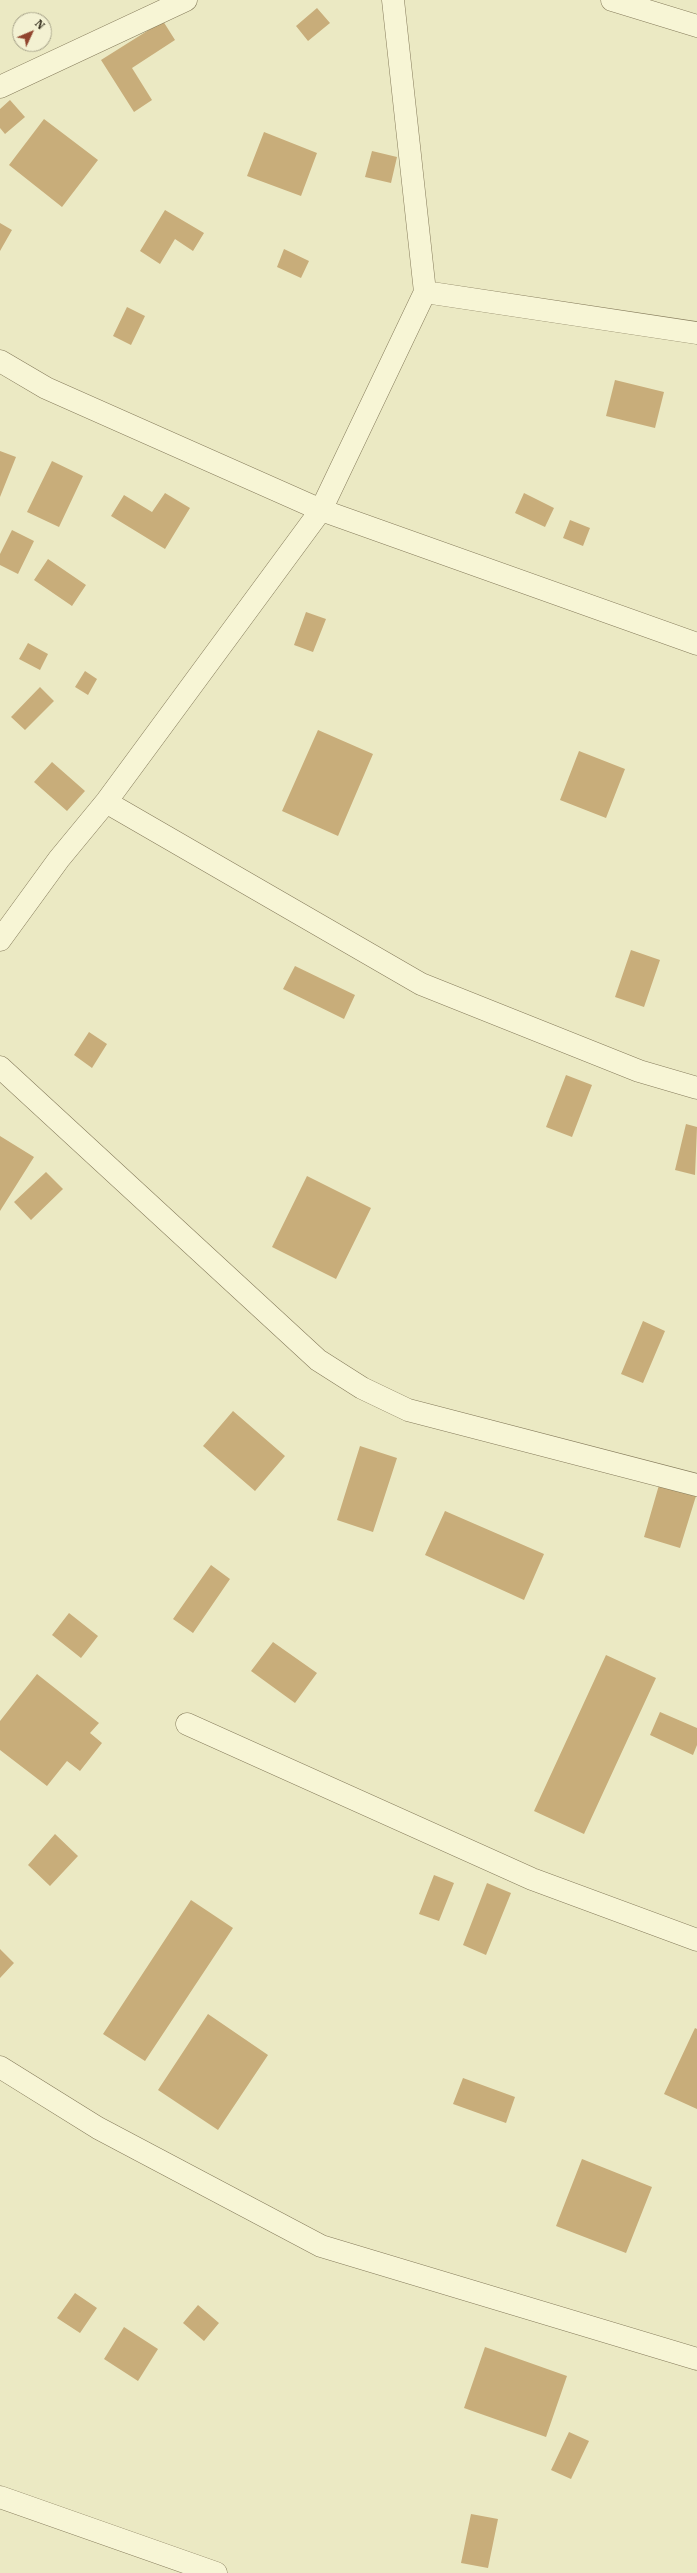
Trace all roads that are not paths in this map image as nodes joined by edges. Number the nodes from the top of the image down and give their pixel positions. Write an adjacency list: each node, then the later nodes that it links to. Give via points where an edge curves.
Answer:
1 (186, 0): 5 (street)
2 (393, 0): 6 (street)
3 (612, 0): 4 (street)
4 (697, 26)
5 (0, 87)
6 (425, 292): 7 (street); 9 (street)
7 (697, 333)
8 (0, 360): 9 (street, via 46,388)
9 (321, 510): 10 (street); 11 (street)
10 (697, 644)
11 (106, 802): 12 (street); 14 (street, via 421,984 639,1071)
12 (0, 940)
13 (0, 1067): 15 (street, via 318,1360 362,1388 408,1410)
14 (697, 1088)
15 (697, 1485)
16 (187, 1724): 17 (street, via 532,1879)
17 (697, 1940)
18 (0, 2067): 19 (street, via 98,2128 321,2246)
19 (697, 2359)
20 (0, 2497): 21 (street)
21 (216, 2573)

